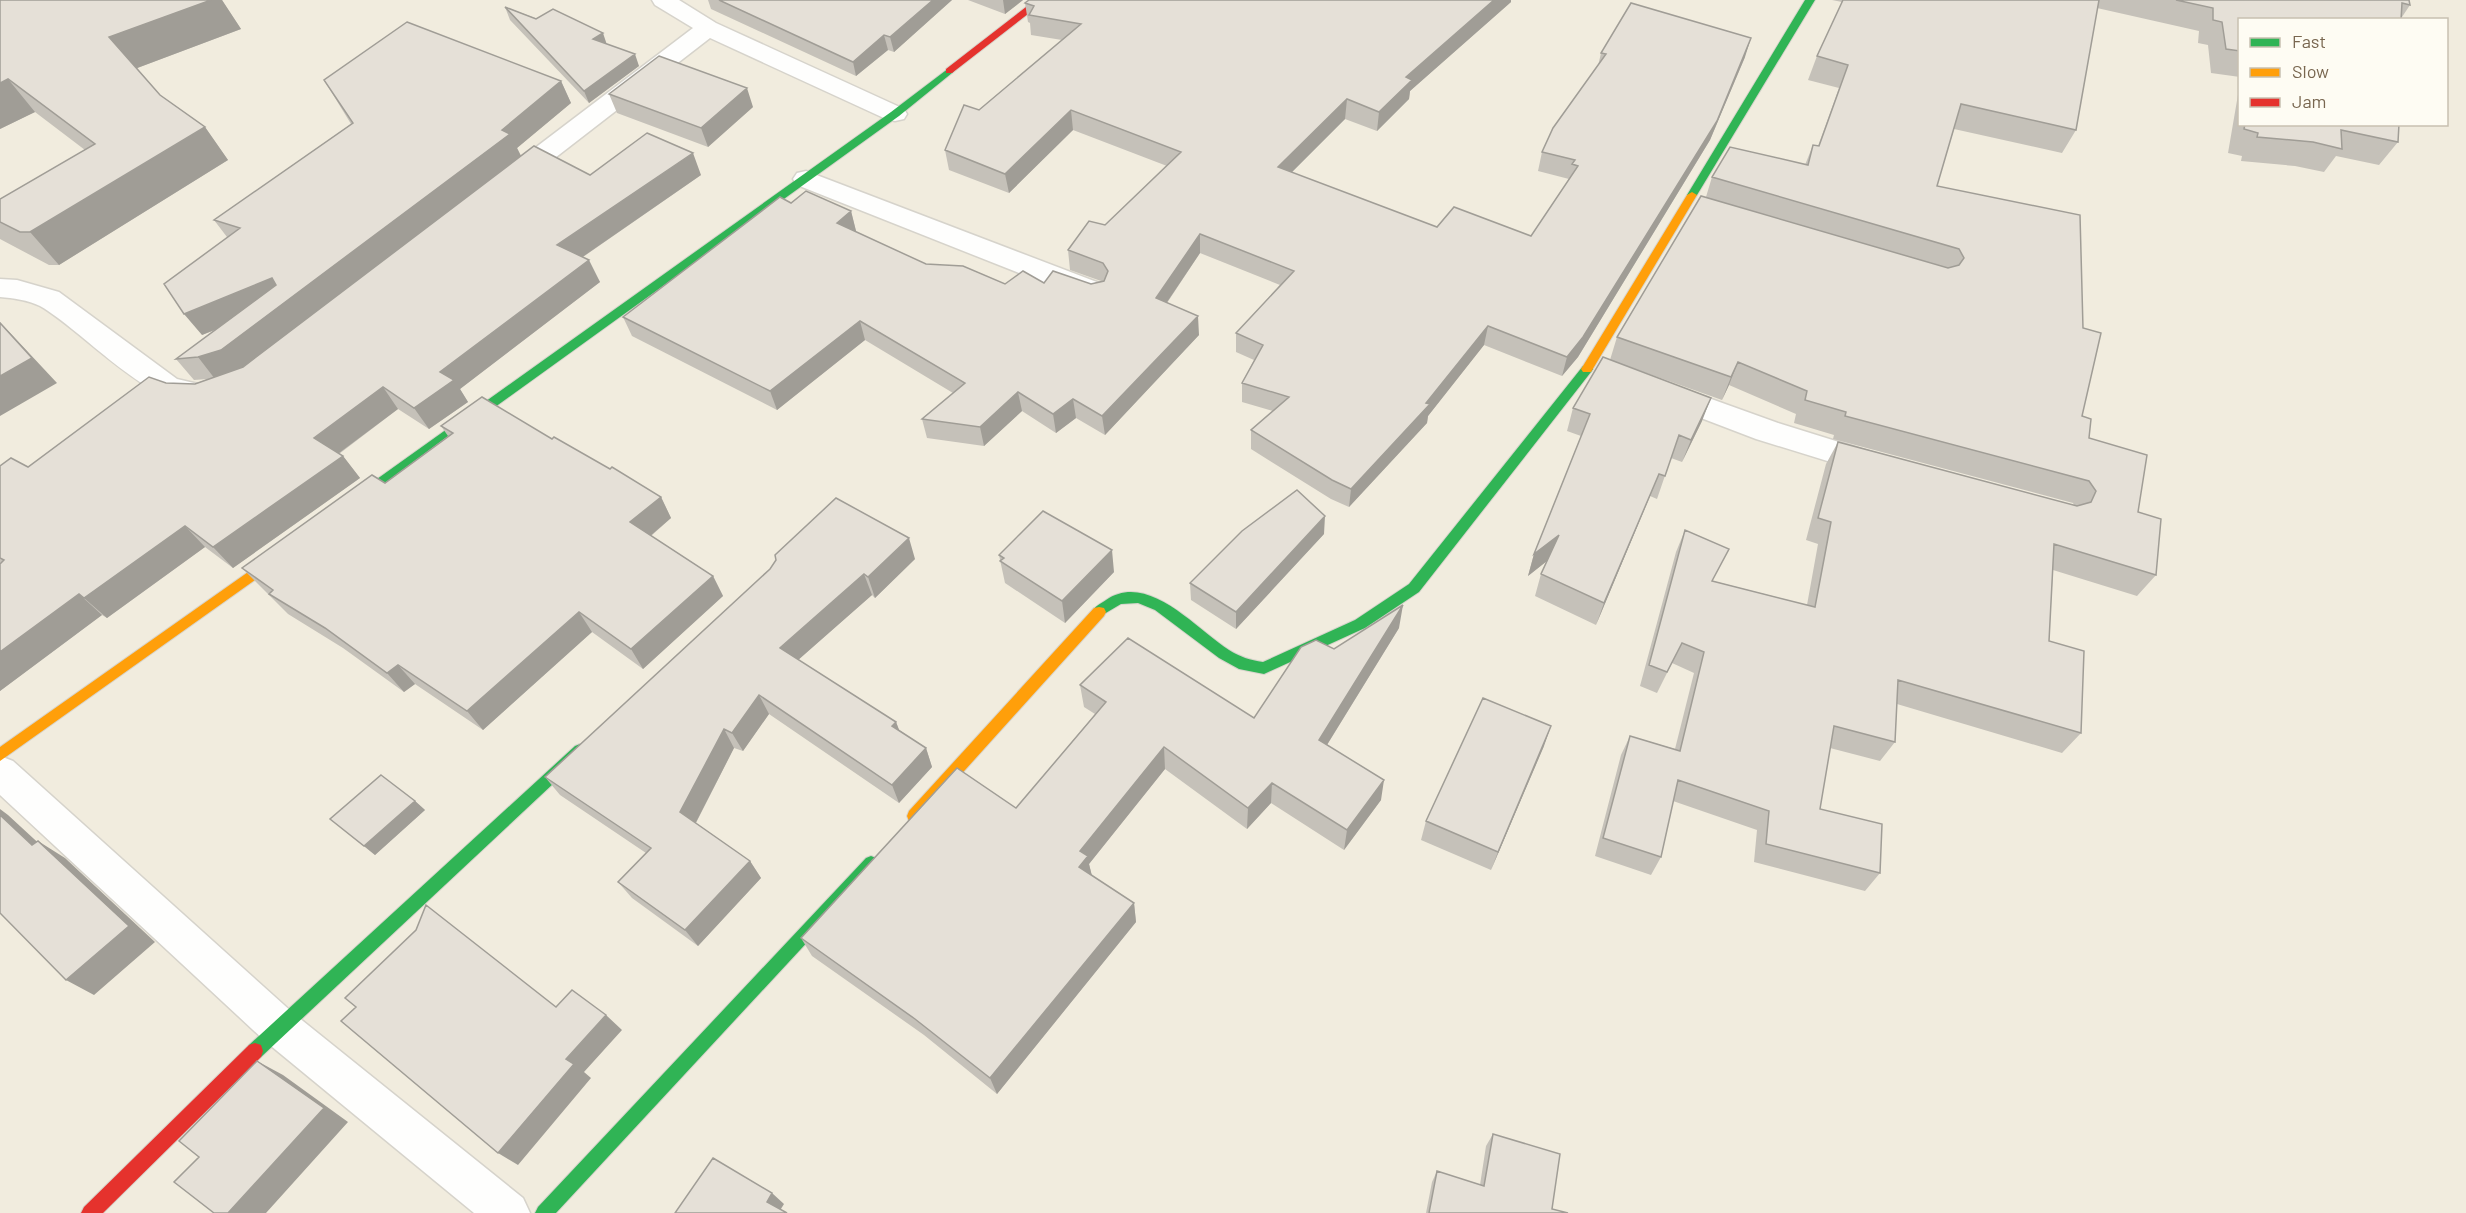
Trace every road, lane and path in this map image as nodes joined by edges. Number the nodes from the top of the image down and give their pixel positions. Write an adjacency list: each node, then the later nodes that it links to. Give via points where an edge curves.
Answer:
1 (663, 0): 4 (street)
2 (1041, 0): 5 (street)
3 (1810, 0): 10 (street)
4 (708, 28): 5 (street); 7 (street)
5 (896, 114): 6 (street)
6 (806, 179): 9 (street); 13 (street)
7 (492, 193)
8 (0, 288): 11 (street, via 49,299 167,386 189,394 217,394)
9 (1094, 292)
10 (1612, 373): 12 (street, via 1767,431); 18 (street, via 1414,588 1360,624 1264,668 1240,665 1155,603 1136,597 1116,598 1107,603)
11 (228, 389)
12 (1902, 472)
13 (340, 512)
14 (301, 540): 16 (street)
15 (593, 739): 20 (street)
16 (0, 755)
17 (0, 772): 20 (street)
18 (906, 825)
19 (882, 851): 23 (street)
20 (279, 1026): 21 (street); 22 (street)
21 (90, 1213)
22 (508, 1213)
23 (544, 1213)

